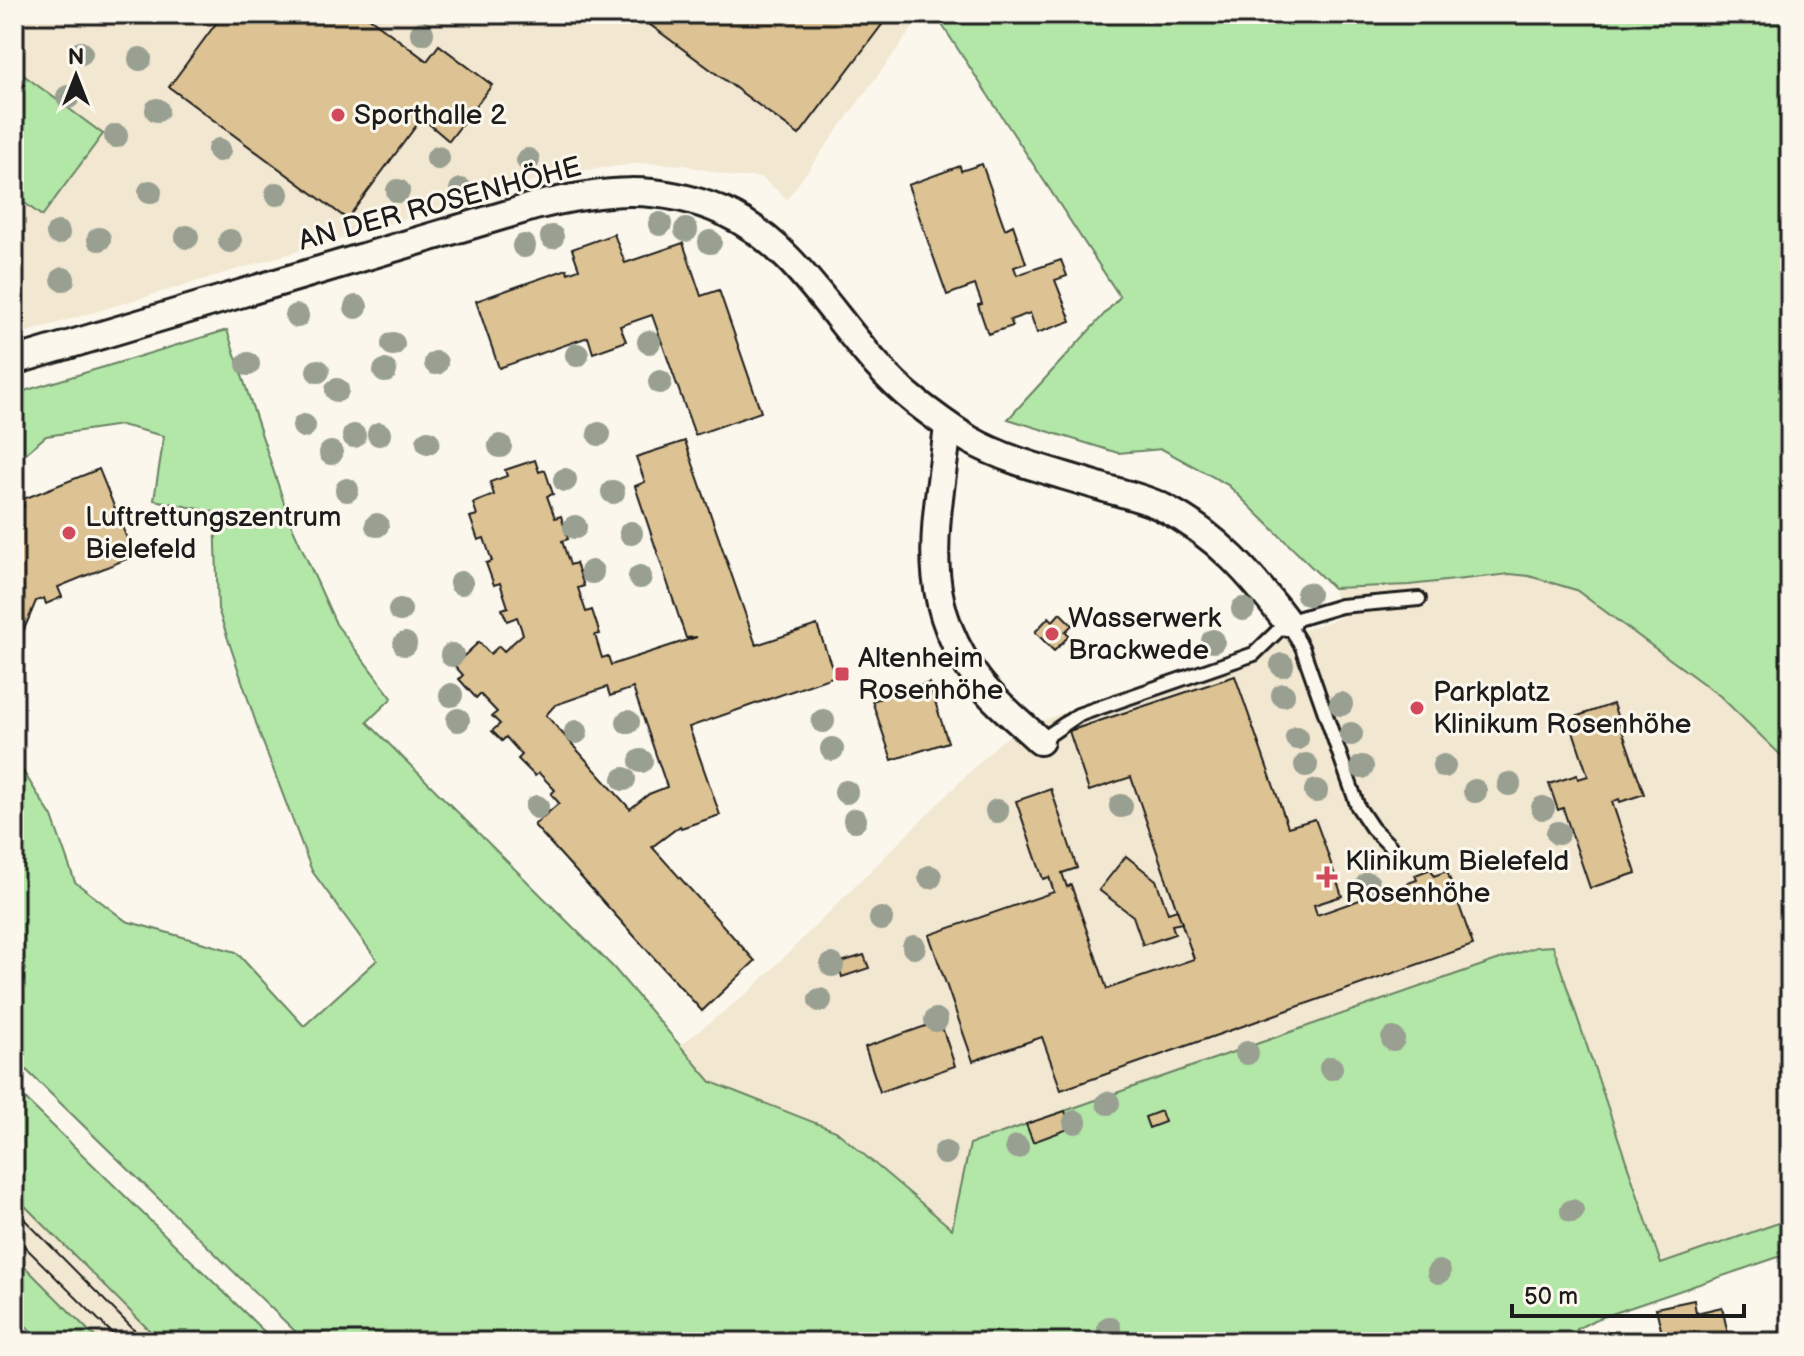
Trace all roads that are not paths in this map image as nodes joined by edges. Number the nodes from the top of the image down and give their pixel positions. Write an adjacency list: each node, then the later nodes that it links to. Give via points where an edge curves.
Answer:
1 (14, 361): 2 (street, AN DER ROSENHÖHE, via 529,207 593,193 639,190 701,203 747,224 796,267 891,378)
2 (948, 426): 4 (street, AN DER ROSENHÖHE, via 1004,456 1170,511 1237,561); 5 (street, via 934,529 944,619 980,683)
3 (1419, 599): 4 (lane, via 1341,606)
4 (1287, 622): 5 (lane, via 1254,654 1078,715); 6 (lane, via 1302,647 1358,807)
5 (1040, 741)
6 (1390, 846)

